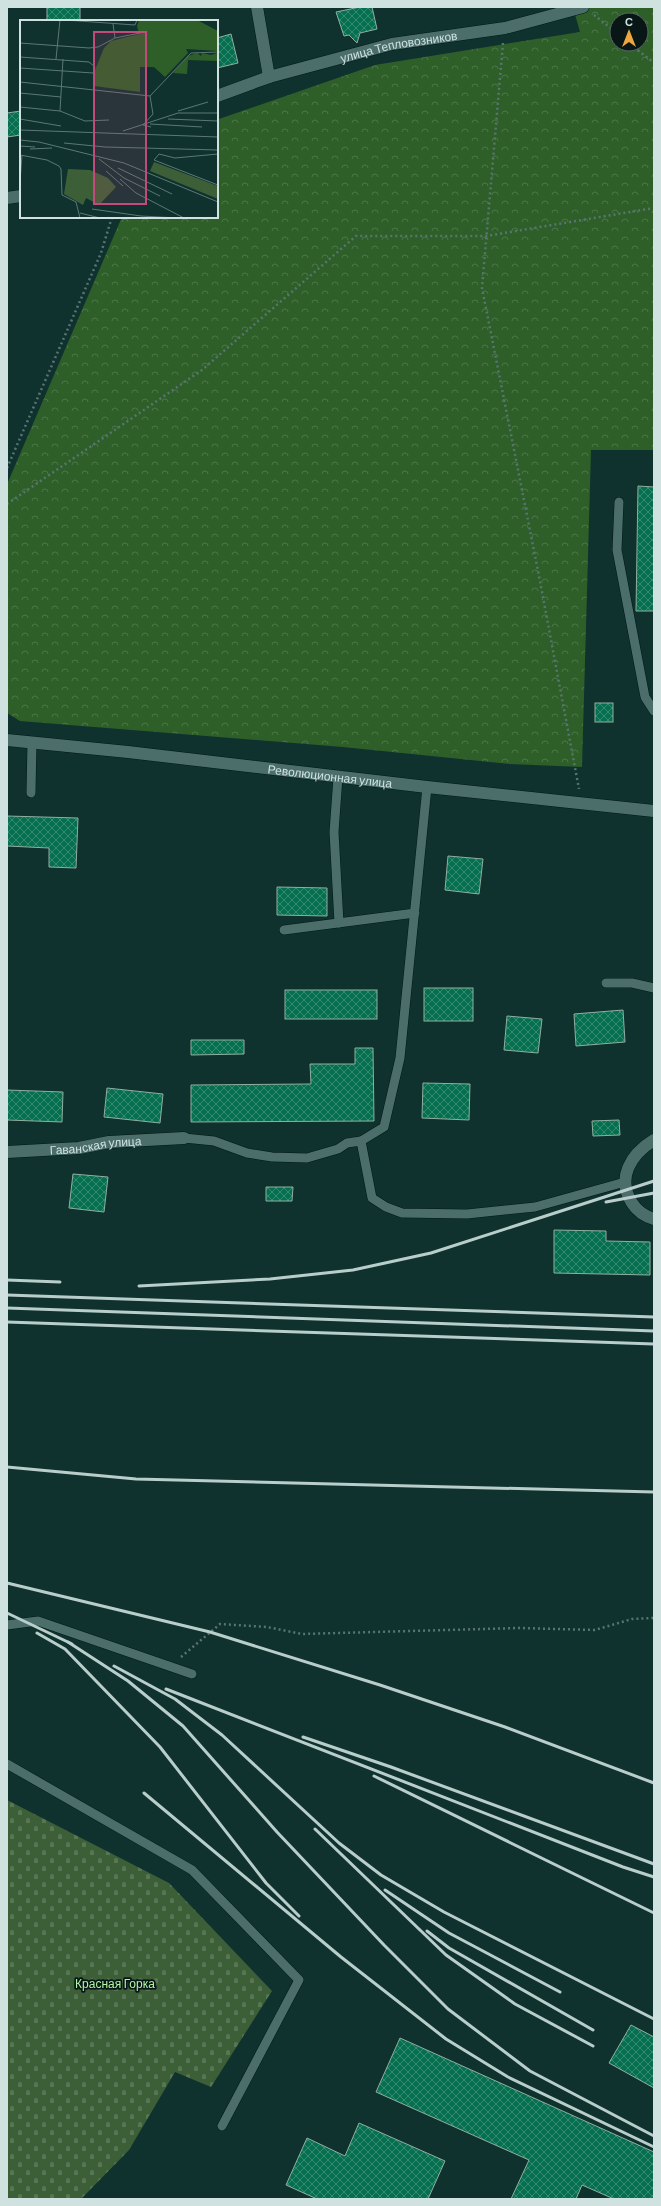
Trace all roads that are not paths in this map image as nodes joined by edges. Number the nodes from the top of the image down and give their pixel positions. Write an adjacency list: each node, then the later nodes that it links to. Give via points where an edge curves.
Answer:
1 (257, 7): 3 (street)
2 (586, 9): 3 (street, улица Тепловозников, via 505,28 392,44)
3 (269, 77): 4 (street, улица Тепловозников)
4 (218, 96)
5 (20, 196): 6 (street)
6 (7, 198)
7 (619, 502): 8 (lane, via 617,550 645,697)
8 (654, 711)
9 (7, 740): 10 (street, Революционная улица)
10 (32, 742): 11 (street, Революционная улица); 13 (lane)
11 (338, 777): 12 (street, Революционная улица); 16 (lane, via 334,832)
12 (428, 788): 14 (street, Революционная улица); 15 (lane)
13 (31, 793)
14 (654, 811)
15 (415, 912): 16 (lane); 22 (lane, via 400,1058 384,1127)
16 (339, 923): 17 (lane)
17 (284, 930)
18 (606, 983): 19 (lane, via 632,983)
19 (654, 988)
20 (184, 1138): 22 (lane, via 214,1141 247,1153 307,1158 338,1149 347,1143); 23 (street, Гаванская улица)
21 (654, 1140): 24 (street, via 634,1156 627,1168)
22 (361, 1141): 24 (lane, via 372,1198 402,1212 467,1214 535,1206)
23 (7, 1152)
24 (625, 1182): 25 (street, via 625,1191 637,1211)
25 (654, 1218)
26 (7, 1624): 27 (lane, via 38,1621)
27 (192, 1674)
28 (7, 1764): 29 (lane, via 192,1870 299,1980)
29 (222, 2126)

